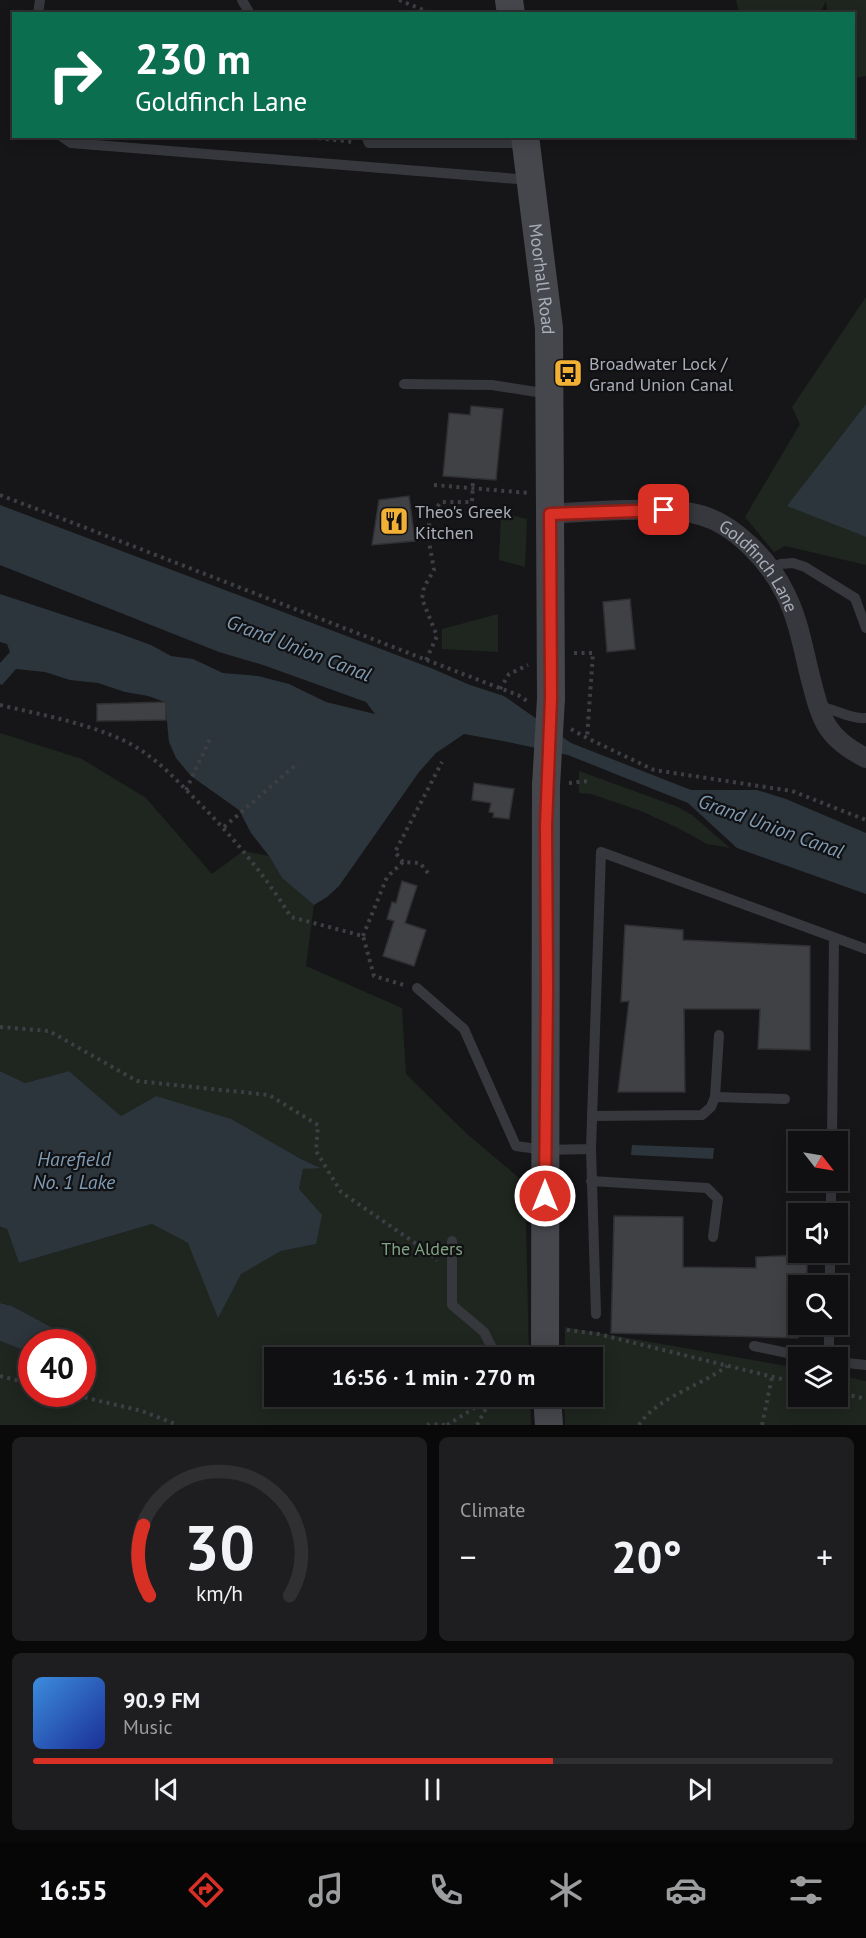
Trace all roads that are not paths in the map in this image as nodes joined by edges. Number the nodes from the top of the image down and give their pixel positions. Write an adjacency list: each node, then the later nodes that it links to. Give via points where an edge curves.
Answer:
1 (64, 138): 4 (lane, via 71,143)
2 (368, 140): 3 (lane)
3 (526, 140): 4 (street, Moorhall Road)
4 (530, 180): 6 (street, Moorhall Road, via 549,328)
5 (404, 384): 6 (lane, via 492,385)
6 (549, 394): 7 (street, Moorhall Road)
7 (543, 504): 8 (street, Goldfinch Lane, via 676,510 702,515 734,533); 22 (street, Moorhall Road, bridge, via 557,784 547,987)
8 (771, 568): 9 (lane, via 793,563 805,567 855,598); 10 (street, Goldfinch Lane, via 795,618)
9 (866, 628)
10 (818, 706): 11 (lane); 12 (street, Goldfinch Lane, via 835,738)
11 (866, 718)
12 (866, 758)
13 (834, 938): 14 (lane); 19 (lane, via 601,852); 20 (lane)
14 (866, 949)
15 (417, 988): 22 (lane, via 464,1029 516,1146)
16 (719, 1035): 17 (lane)
17 (715, 1097): 18 (lane); 19 (lane, via 702,1115)
18 (785, 1100)
19 (592, 1116): 21 (lane)
20 (832, 1131)
21 (591, 1149): 22 (lane); 23 (lane)
22 (545, 1150): 29 (street, Moorhall Road)
23 (591, 1181): 24 (lane, via 707,1188 718,1199); 26 (lane)
24 (713, 1237)
25 (452, 1241): 28 (lane, via 452,1305 484,1332)
26 (596, 1314)
27 (754, 1346): 30 (lane)
28 (492, 1347)
29 (545, 1347)
30 (788, 1353)
31 (848, 1363): 32 (lane)
32 (866, 1365)
33 (548, 1407): 34 (street)
34 (549, 1425)

